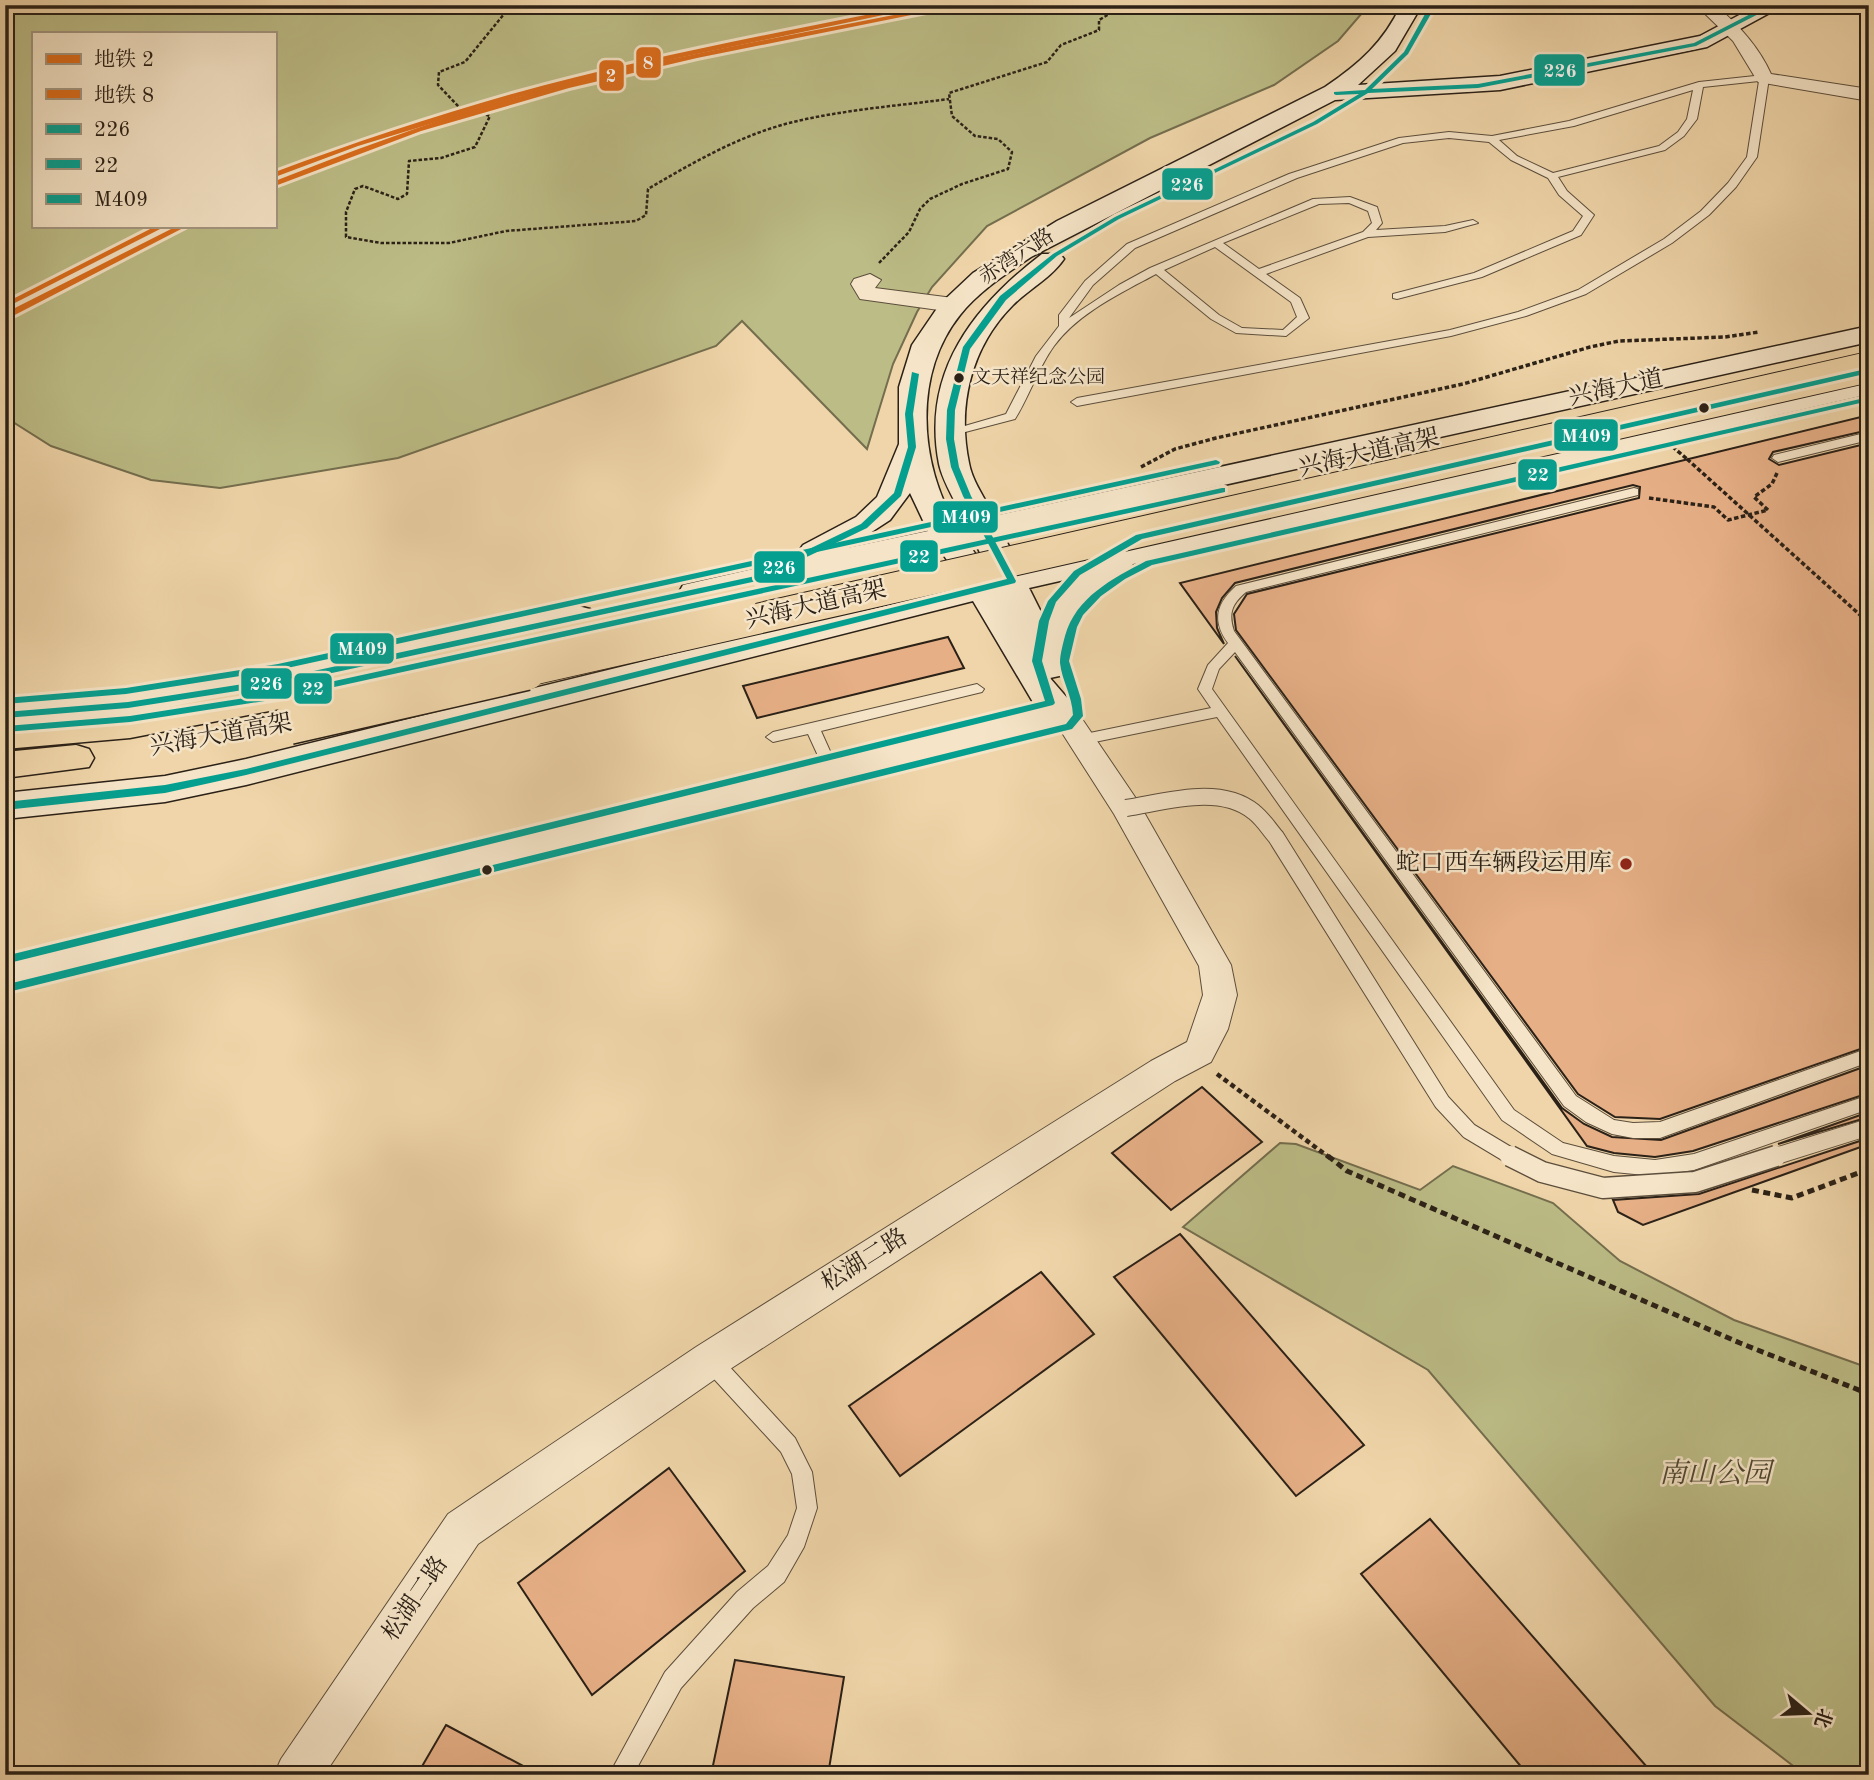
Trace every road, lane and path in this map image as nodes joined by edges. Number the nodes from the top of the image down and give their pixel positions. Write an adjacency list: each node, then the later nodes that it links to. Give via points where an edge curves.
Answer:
1 (522, 5): 15 (path, via 504,14 465,62 439,72 438,85 460,108 490,116 475,147 441,159 409,161 407,194 398,198 363,186 355,190 346,212 346,237 381,243 449,243 506,232 636,221 646,215 648,189 664,177 786,124)
2 (1115, 5): 15 (path, via 1123,6 1099,20 1099,30 1061,45 1047,62 949,93)
3 (1412, 5): 13 (street, 赤湾六路, via 1397,36 1362,73)
4 (1433, 5): 8 (street, 赤湾六路)
5 (1704, 5): 7 (street)
6 (1774, 5): 7 (street)
7 (1730, 29): 9 (street); 10 (street, via 1696,44)
8 (1404, 56): 10 (street, via 1426,73); 12 (street, 赤湾六路)
9 (1763, 78): 11 (lane); 14 (street); 32 (lane, via 1752,157 1732,185 1668,241 1582,292 1451,333)
10 (1486, 85): 12 (street)
11 (1699, 85): 16 (lane, via 1571,124); 17 (lane, via 1692,119 1662,148)
12 (1366, 92): 13 (street); 33 (street, 赤湾六路, via 1082,237 1012,289 968,340 957,367)
13 (1333, 93): 25 (street, 赤湾六路, via 1028,246 989,272)
14 (1869, 95)
15 (949, 99): 23 (path, via 952,116 975,136 998,139 1012,152 1008,169 930,199 909,232 878,262 890,272)
16 (1492, 139): 17 (lane, via 1514,158); 26 (lane, via 1449,135 1402,140 1293,176 1131,246 1089,283 1063,317)
17 (1552, 176): 24 (lane, via 1563,193 1589,215 1577,233 1478,275)
18 (1473, 223): 19 (lane)
19 (1367, 234): 20 (lane, via 1377,223 1373,209 1350,200 1317,201); 22 (lane)
20 (1217, 244): 21 (lane); 22 (lane)
21 (1158, 270): 22 (lane, via 1215,317 1240,331 1286,333 1303,318 1296,300); 26 (lane)
22 (1258, 273)
23 (870, 280): 25 (street, via 862,284 868,294)
24 (1397, 296)
25 (953, 305): 35 (street, 赤湾六路, via 928,340 914,375 909,414)
26 (1065, 326): 33 (lane, via 1011,416)
27 (1761, 332): 38 (path, via 1590,347 1463,384 1175,449)
28 (1869, 334): 41 (street, 兴海大道)
29 (1869, 343): 56 (main road, 兴海大道高架, bridge, via 243,707 130,726)
30 (1869, 367): 58 (main road, 兴海大道高架, bridge, via 289,725 198,742)
31 (1869, 385): 43 (street)
32 (1077, 402)
33 (950, 432): 41 (street, 赤湾六路, via 954,467)
34 (1869, 436): 36 (lane)
35 (912, 447): 42 (street, 赤湾六路, via 926,496); 44 (street, via 898,494 873,518 833,543)
36 (1778, 458): 40 (path, via 1772,484 1754,497 1768,510)
37 (1687, 459): 40 (path)
38 (1133, 471)
39 (1634, 492): 40 (path, via 1714,507 1728,520); 64 (lane, via 1241,589 1226,602 1222,617 1227,632 1570,1101 1599,1124 1632,1133 1660,1130)
40 (1748, 514): 47 (path)
41 (985, 527): 42 (street, 兴海大道); 45 (street, 赤湾六路)
42 (946, 536): 44 (street, 兴海大道); 45 (street, 赤湾六路)
43 (1144, 550): 45 (street); 50 (street, via 1087,581 1072,596 1055,632)
44 (754, 579): 53 (street, 兴海大道, via 281,681 128,705)
45 (997, 584): 46 (street); 48 (street); 50 (street)
46 (892, 609): 48 (street, via 952,613); 60 (street, via 246,772 164,789)
47 (1869, 623)
48 (1012, 641): 54 (street, via 1043,695)
49 (1237, 643): 52 (lane, via 1208,673 1205,689)
50 (1052, 667): 54 (street, via 1065,690)
51 (977, 689): 55 (lane)
52 (1220, 711): 54 (lane); 65 (lane, via 1508,1115 1558,1149 1614,1164 1655,1168 1694,1162)
53 (5, 715)
54 (1072, 727): 59 (street); 61 (street)
55 (813, 728): 57 (lane); 59 (lane)
56 (5, 737)
57 (773, 737)
58 (5, 765)
59 (832, 771): 62 (street)
60 (5, 806)
61 (1126, 808): 63 (street, via 1215,965 1220,995 1217,1012); 66 (lane, bridge, via 1203,797 1251,809 1276,837 1442,1102 1469,1131 1542,1172 1603,1188 1695,1182)
62 (5, 974)
63 (1199, 1052): 67 (street, 松湖二路); 68 (path, via 1217,1073 1347,1171 1740,1343)
64 (1869, 1055)
65 (1869, 1102)
66 (1869, 1127)
67 (710, 1360): 69 (street, 松湖二路, via 463,1529); 70 (lane, via 788,1446 802,1472 807,1508 797,1540 776,1574 745,1600 673,1680)
68 (1869, 1394)
69 (297, 1775)
70 (620, 1775)

